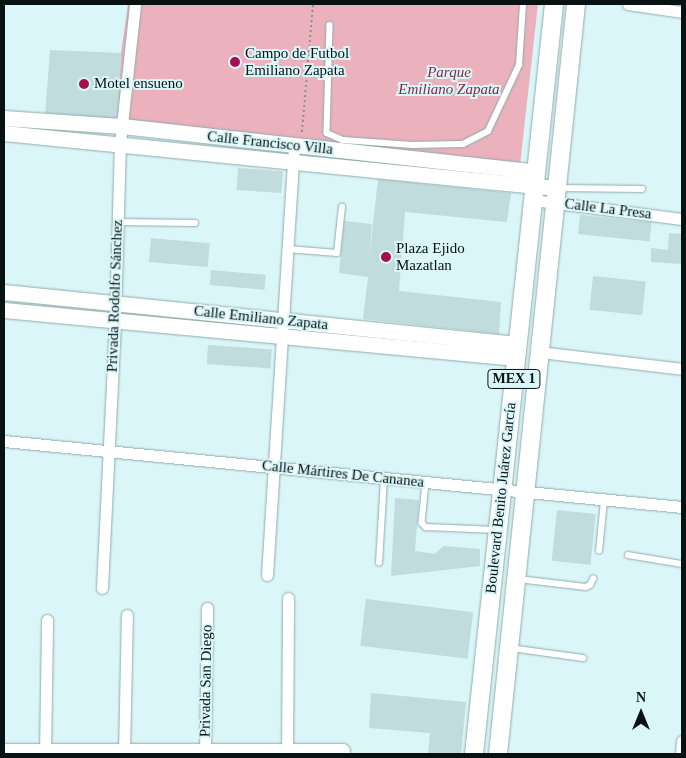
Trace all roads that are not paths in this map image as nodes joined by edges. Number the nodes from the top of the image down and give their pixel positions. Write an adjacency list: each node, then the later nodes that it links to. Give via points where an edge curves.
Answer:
1 (135, 4): 9 (street, Privada Rodolfo Sánchez)
2 (523, 4): 7 (lane, via 519,65 488,131 463,144 412,145 343,140 327,133)
3 (554, 4): 14 (main road, Boulevard Benito Juárez García / MEX 1)
4 (576, 4): 16 (main road, Boulevard Benito Juárez García / MEX 1)
5 (628, 4): 6 (street)
6 (682, 12)
7 (330, 24)
8 (4, 118): 9 (street, Calle Francisco Villa)
9 (122, 126): 11 (street, Privada Rodolfo Sánchez); 12 (street, Calle Francisco Villa)
10 (4, 133): 11 (street, Calle Francisco Villa)
11 (120, 143): 13 (street, Calle Francisco Villa); 19 (street, Privada Rodolfo Sánchez)
12 (294, 145): 13 (street); 14 (street, Calle Francisco Villa)
13 (292, 161): 14 (street, Calle Francisco Villa); 21 (street)
14 (534, 186): 16 (street); 28 (main road, Boulevard Benito Juárez García / MEX 1)
15 (642, 189): 16 (lane)
16 (556, 195): 18 (street, Calle La Presa); 29 (main road, Boulevard Benito Juárez García / MEX 1)
17 (342, 207): 21 (lane, via 336,253)
18 (682, 219)
19 (117, 222): 20 (lane); 23 (street, Privada Rodolfo Sánchez)
20 (195, 223)
21 (288, 249): 26 (street)
22 (4, 292): 23 (street, Calle Emiliano Zapata)
23 (115, 302): 25 (street, Privada Rodolfo Sánchez); 26 (street, Calle Emiliano Zapata)
24 (4, 310): 25 (street, Calle Emiliano Zapata)
25 (115, 320): 27 (street, Calle Emiliano Zapata); 32 (street, Privada Rodolfo Sánchez)
26 (284, 320): 27 (street); 28 (street, Calle Emiliano Zapata)
27 (283, 338): 28 (street, Calle Emiliano Zapata); 33 (street)
28 (517, 351): 36 (main road, Boulevard Benito Juárez García / MEX 1)
29 (540, 352): 30 (street); 37 (main road, Boulevard Benito Juárez García / MEX 1)
30 (682, 369)
31 (4, 441): 32 (street, Calle Mártires De Cananea)
32 (107, 452): 33 (street, Calle Mártires De Cananea); 48 (street, Privada Rodolfo Sánchez)
33 (275, 468): 34 (street, Calle Mártires De Cananea); 45 (street)
34 (384, 478): 35 (street, Calle Mártires De Cananea); 43 (lane)
35 (426, 483): 36 (street, Calle Mártires De Cananea); 40 (lane, via 422,523 426,527)
36 (504, 491): 37 (street, Calle Mártires De Cananea); 40 (main road, Boulevard Benito Juárez García / MEX 1)
37 (525, 493): 38 (street, Calle Mártires De Cananea); 46 (main road, Boulevard Benito Juárez García / MEX 1)
38 (604, 500): 39 (street, Calle Mártires De Cananea); 41 (lane)
39 (682, 508)
40 (499, 530): 62 (main road, Boulevard Benito Juárez García / MEX 1)
41 (598, 551)
42 (628, 555): 44 (lane)
43 (378, 563)
44 (682, 564)
45 (267, 575)
46 (516, 579): 47 (lane, via 578,587 590,585); 53 (main road, Boulevard Benito Juárez García / MEX 1)
47 (593, 579)
48 (102, 588)
49 (288, 598): 60 (street)
50 (207, 608): 59 (street, Privada San Diego)
51 (127, 615): 58 (street)
52 (47, 620): 57 (street)
53 (509, 648): 54 (lane); 63 (main road, Boulevard Benito Juárez García / MEX 1)
54 (583, 658)
55 (682, 741): 64 (street)
56 (4, 750): 57 (street)
57 (45, 753): 58 (street)
58 (124, 753): 59 (street)
59 (205, 753): 60 (street)
60 (287, 753): 61 (street)
61 (341, 753)
62 (474, 754)
63 (498, 754)
64 (681, 754)

